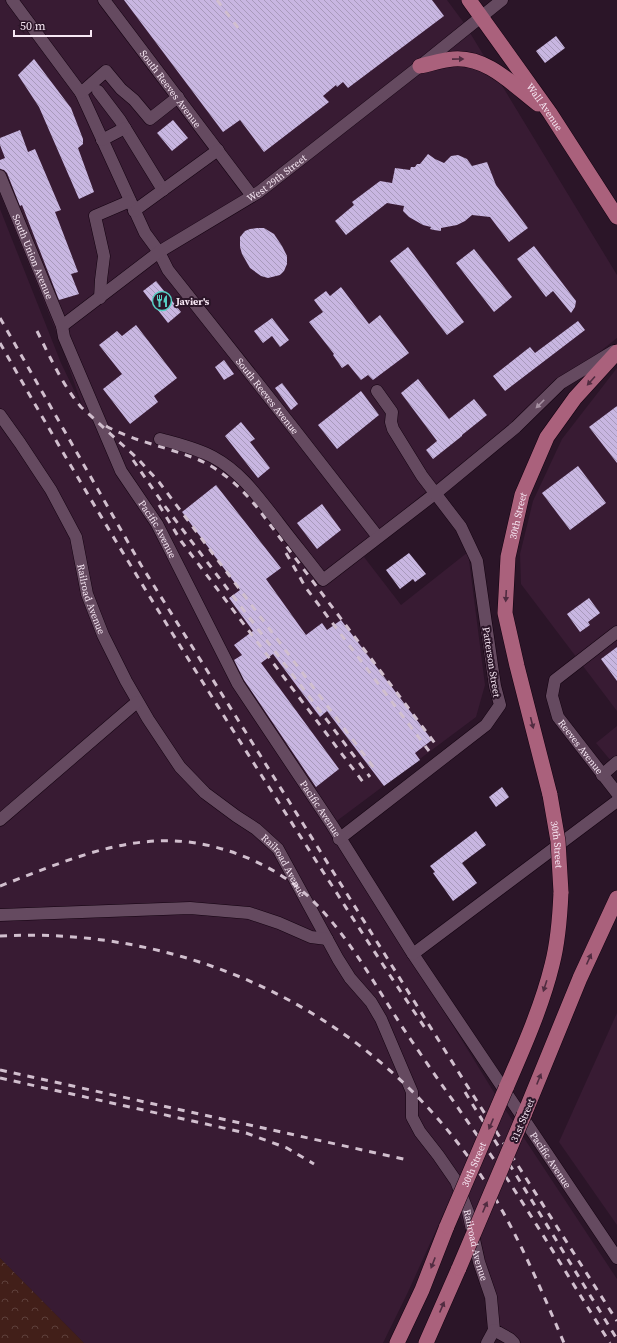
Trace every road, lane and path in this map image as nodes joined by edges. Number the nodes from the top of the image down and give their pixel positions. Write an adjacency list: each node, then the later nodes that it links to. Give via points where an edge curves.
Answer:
1 (12, 0): 8 (street, South Reeves Avenue)
2 (104, 0): 9 (street, South Reeves Avenue)
3 (469, 0): 5 (main road, Wall Avenue)
4 (502, 0): 5 (street, West 29th Street)
5 (481, 16): 6 (street, West 29th Street); 10 (main road, Wall Avenue)
6 (420, 66): 10 (main road, one-way to 10, via 452,59 475,61 486,65); 16 (street, West 29th Street)
7 (98, 91): 11 (street)
8 (81, 93): 9 (street, via 106,71 150,119); 12 (street, South Reeves Avenue)
9 (178, 97): 13 (street, South Reeves Avenue)
10 (550, 113): 18 (main road, Wall Avenue)
11 (125, 128): 12 (street); 15 (street)
12 (102, 140): 17 (street, South Reeves Avenue)
13 (218, 150): 15 (street); 16 (street, South Reeves Avenue)
14 (0, 176): 21 (street, South Union Avenue)
15 (164, 190): 17 (street)
16 (252, 196): 19 (street, West 29th Street)
17 (132, 206): 19 (street, South Reeves Avenue, via 145,233); 20 (street, via 95,216 104,256)
18 (617, 217)
19 (159, 252): 20 (street, West 29th Street); 28 (street, South Reeves Avenue, via 168,270)
20 (100, 298): 21 (street, West 29th Street)
21 (63, 332): 36 (street, Pacific Avenue, via 121,471 156,524 238,684)
22 (617, 349): 27 (street, one-way to 27, via 561,383 516,428)
23 (617, 352): 43 (main road, 30th Street, one-way to 43, bridge, via 575,398 547,437 522,495 508,557 505,613 550,795 558,841 561,892 552,965 525,1044 422,1290)
24 (377, 391): 27 (street, Patterson Street, via 392,412 393,429 422,476)
25 (0, 416): 30 (street, Railroad Avenue, via 51,490 76,537 87,594 103,634)
26 (160, 439): 28 (street, via 211,456 240,476 323,580)
27 (436, 493): 28 (street); 36 (street, Patterson Street, via 461,527 477,561 494,686 500,705 486,725)
28 (378, 538)
29 (617, 632): 32 (street, Reeves Avenue, via 555,680 552,696 558,717)
30 (137, 702): 35 (street); 39 (street, Railroad Avenue, via 180,767 205,793 278,848)
31 (617, 762): 32 (street)
32 (602, 775): 33 (street, Reeves Avenue)
33 (617, 793)
34 (617, 801): 40 (street)
35 (0, 820)
36 (339, 839): 40 (street, Pacific Avenue)
37 (617, 898): 44 (main road, 31st Street, one-way to 37, bridge, via 580,978)
38 (0, 915): 39 (street, via 198,909 250,913 311,937)
39 (327, 939): 42 (street, Railroad Avenue, via 350,978 371,1002 381,1019 412,1092 412,1117 456,1182 468,1212 479,1262 491,1297)
40 (413, 954): 41 (street, Pacific Avenue)
41 (617, 1258)
42 (494, 1330): 45 (street); 46 (street)
43 (397, 1343)
44 (426, 1343)
45 (487, 1343)
46 (514, 1343)

